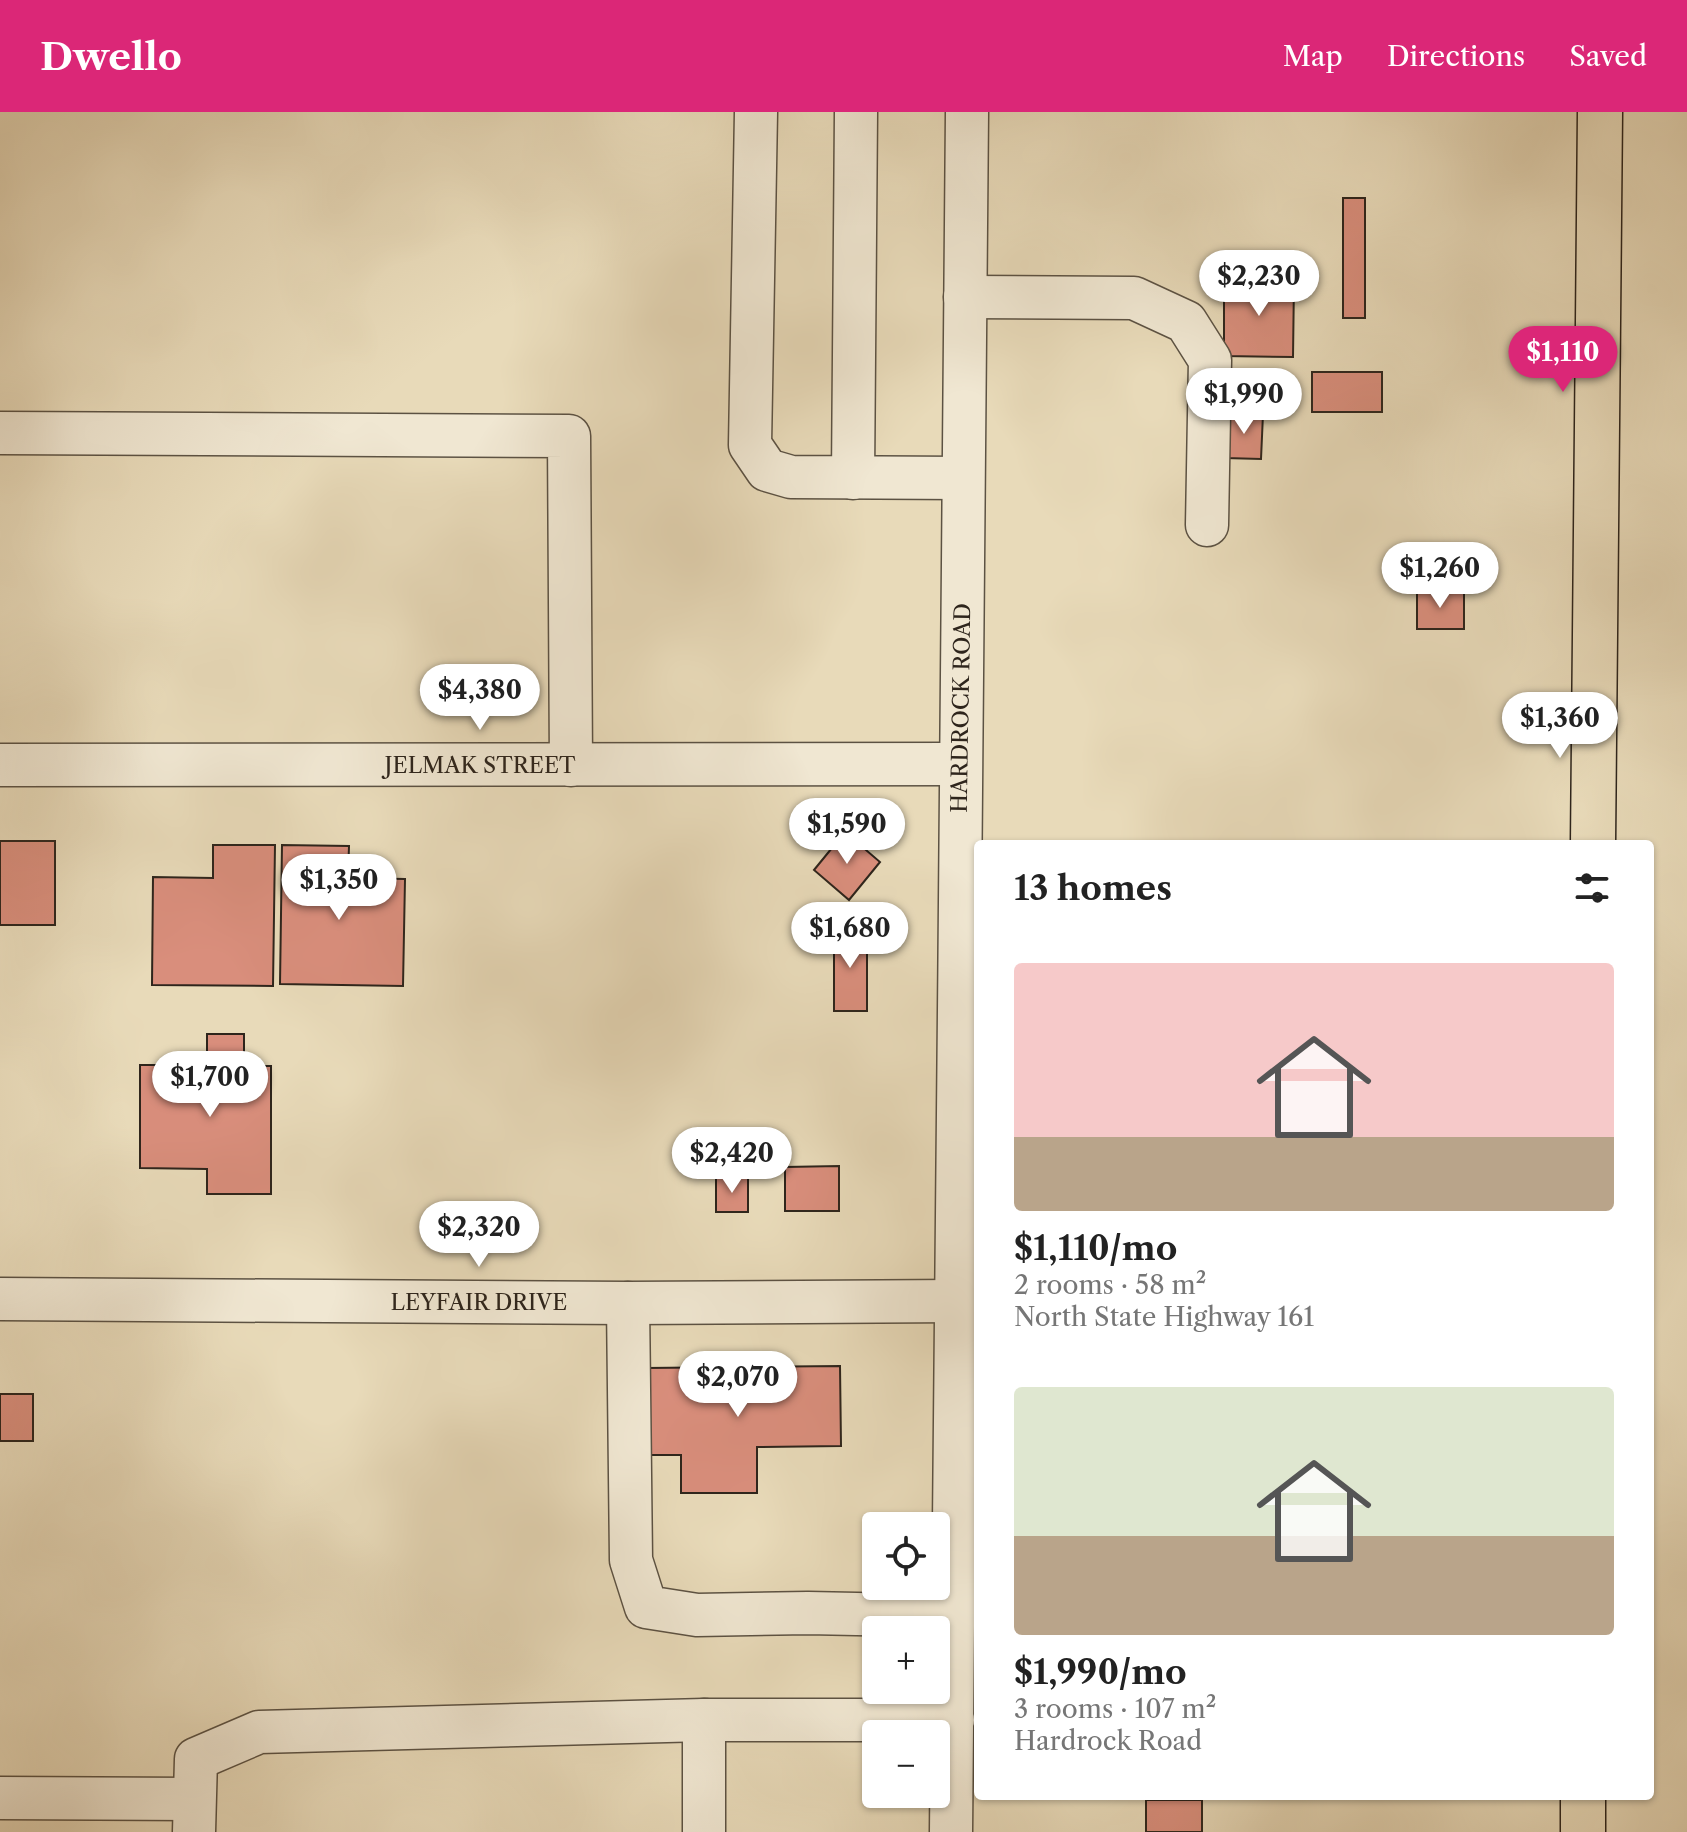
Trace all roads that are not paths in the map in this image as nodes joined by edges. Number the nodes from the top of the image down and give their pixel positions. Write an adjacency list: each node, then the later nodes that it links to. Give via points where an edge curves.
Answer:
1 (756, 112): 7 (street, via 750,445 767,470 791,477)
2 (856, 112): 7 (street)
3 (967, 112): 5 (street, HARDROCK ROAD)
4 (1600, 112): 13 (main road)
5 (965, 297): 8 (street, HARDROCK ROAD); 9 (street, via 1134,298 1186,322 1210,360)
6 (0, 433): 12 (street, via 569,436)
7 (853, 478): 8 (street)
8 (963, 478): 10 (street, HARDROCK ROAD)
9 (1207, 525)
10 (960, 764): 12 (street, JELMAK STREET); 15 (street, HARDROCK ROAD)
11 (0, 765): 12 (street, JELMAK STREET)
12 (571, 765)
13 (1593, 840)
14 (0, 1299): 16 (street, LEYFAIR DRIVE)
15 (958, 1301): 16 (street, LEYFAIR DRIVE); 17 (street, HARDROCK ROAD)
16 (628, 1303): 17 (street, via 631,1560 646,1607 697,1615)
17 (954, 1616): 19 (street, HARDROCK ROAD)
18 (704, 1720): 19 (street); 22 (street, via 259,1732 196,1759); 23 (street)
19 (953, 1720): 24 (street, HARDROCK ROAD)
20 (0, 1798): 22 (street)
21 (1583, 1800): 25 (main road)
22 (194, 1816)
23 (704, 1832)
24 (951, 1832)
25 (1583, 1832)

